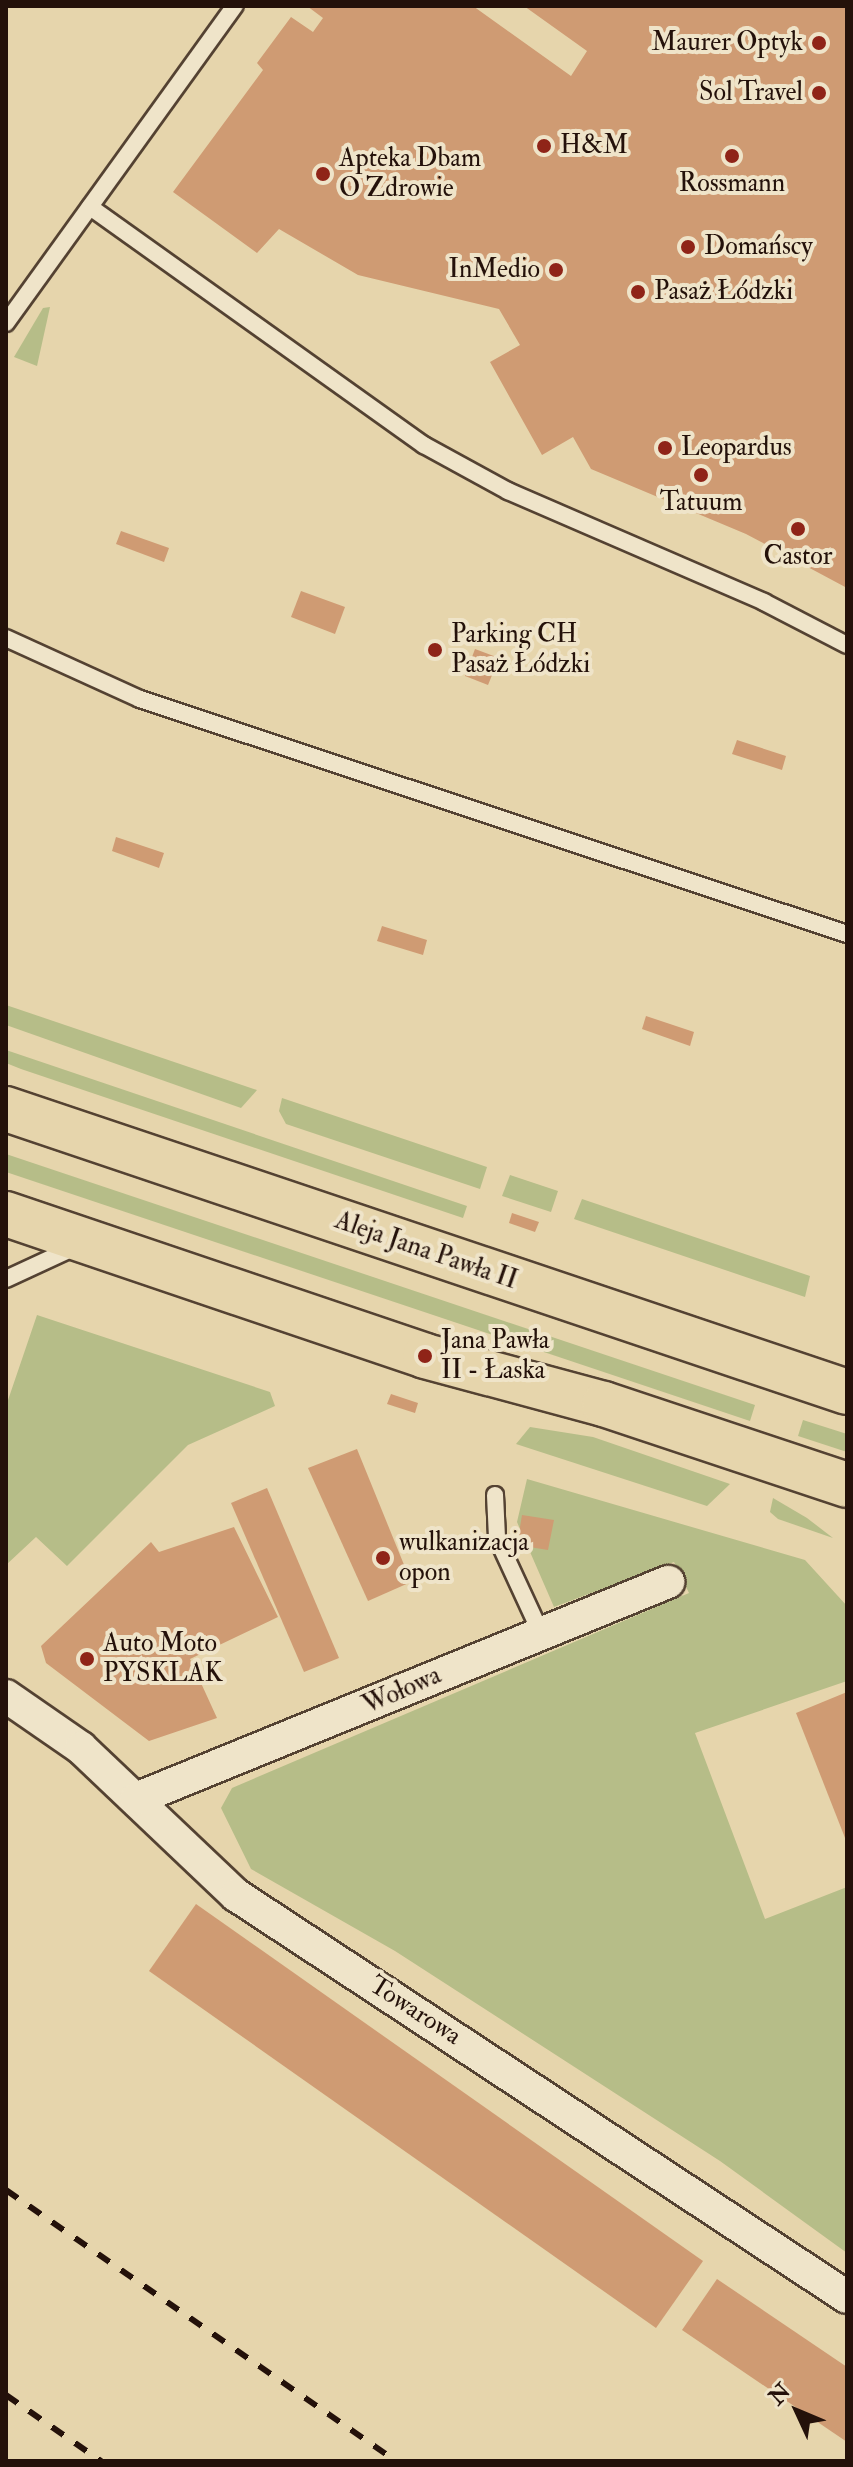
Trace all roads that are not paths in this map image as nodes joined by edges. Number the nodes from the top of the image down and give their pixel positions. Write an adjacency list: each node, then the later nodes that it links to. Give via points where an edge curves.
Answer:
1 (235, 6): 2 (lane)
2 (90, 207): 3 (lane); 5 (lane, via 424,445 508,491 764,602)
3 (8, 315)
4 (9, 642): 6 (lane, via 140,699)
5 (847, 645)
6 (847, 934)
7 (6, 1109): 11 (main road, Aleja Jana Pawła II)
8 (6, 1214): 9 (main road)
9 (84, 1241): 10 (lane); 12 (main road, via 425,1356 604,1404)
10 (6, 1279)
11 (847, 1392)
12 (842, 1488)
13 (495, 1495): 15 (lane, via 497,1538)
14 (668, 1582): 15 (street, Wołowa)
15 (540, 1631): 17 (street, Wołowa)
16 (6, 1696): 17 (street, Towarowa, via 81,1748)
17 (136, 1799): 18 (street, Towarowa, via 236,1895)
18 (847, 2297)

